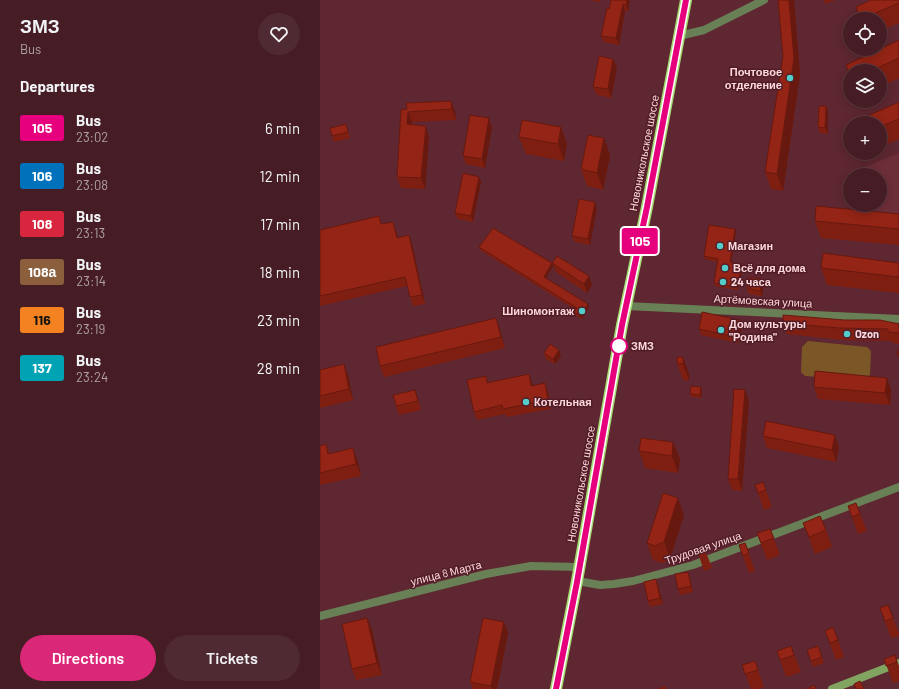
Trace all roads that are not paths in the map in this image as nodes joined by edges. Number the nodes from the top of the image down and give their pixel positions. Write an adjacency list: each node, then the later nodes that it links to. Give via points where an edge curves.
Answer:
1 (686, 0): 3 (highway, Новоникольское шоссе)
2 (764, 0): 3 (street, via 704,30)
3 (679, 36): 4 (highway, Новоникольское шоссе)
4 (626, 306): 5 (street, Артёмовская улица); 7 (highway, Новоникольское шоссе)
5 (899, 319)
6 (899, 487): 8 (street, Трудовая улица, via 693,564 614,584)
7 (580, 567): 8 (highway, Новоникольское шоссе); 9 (street, улица 8 Марта, via 531,566 486,574)
8 (577, 582): 11 (highway, Новоникольское шоссе)
9 (320, 616)
10 (899, 663): 12 (main road)
11 (556, 689)
12 (832, 689)

